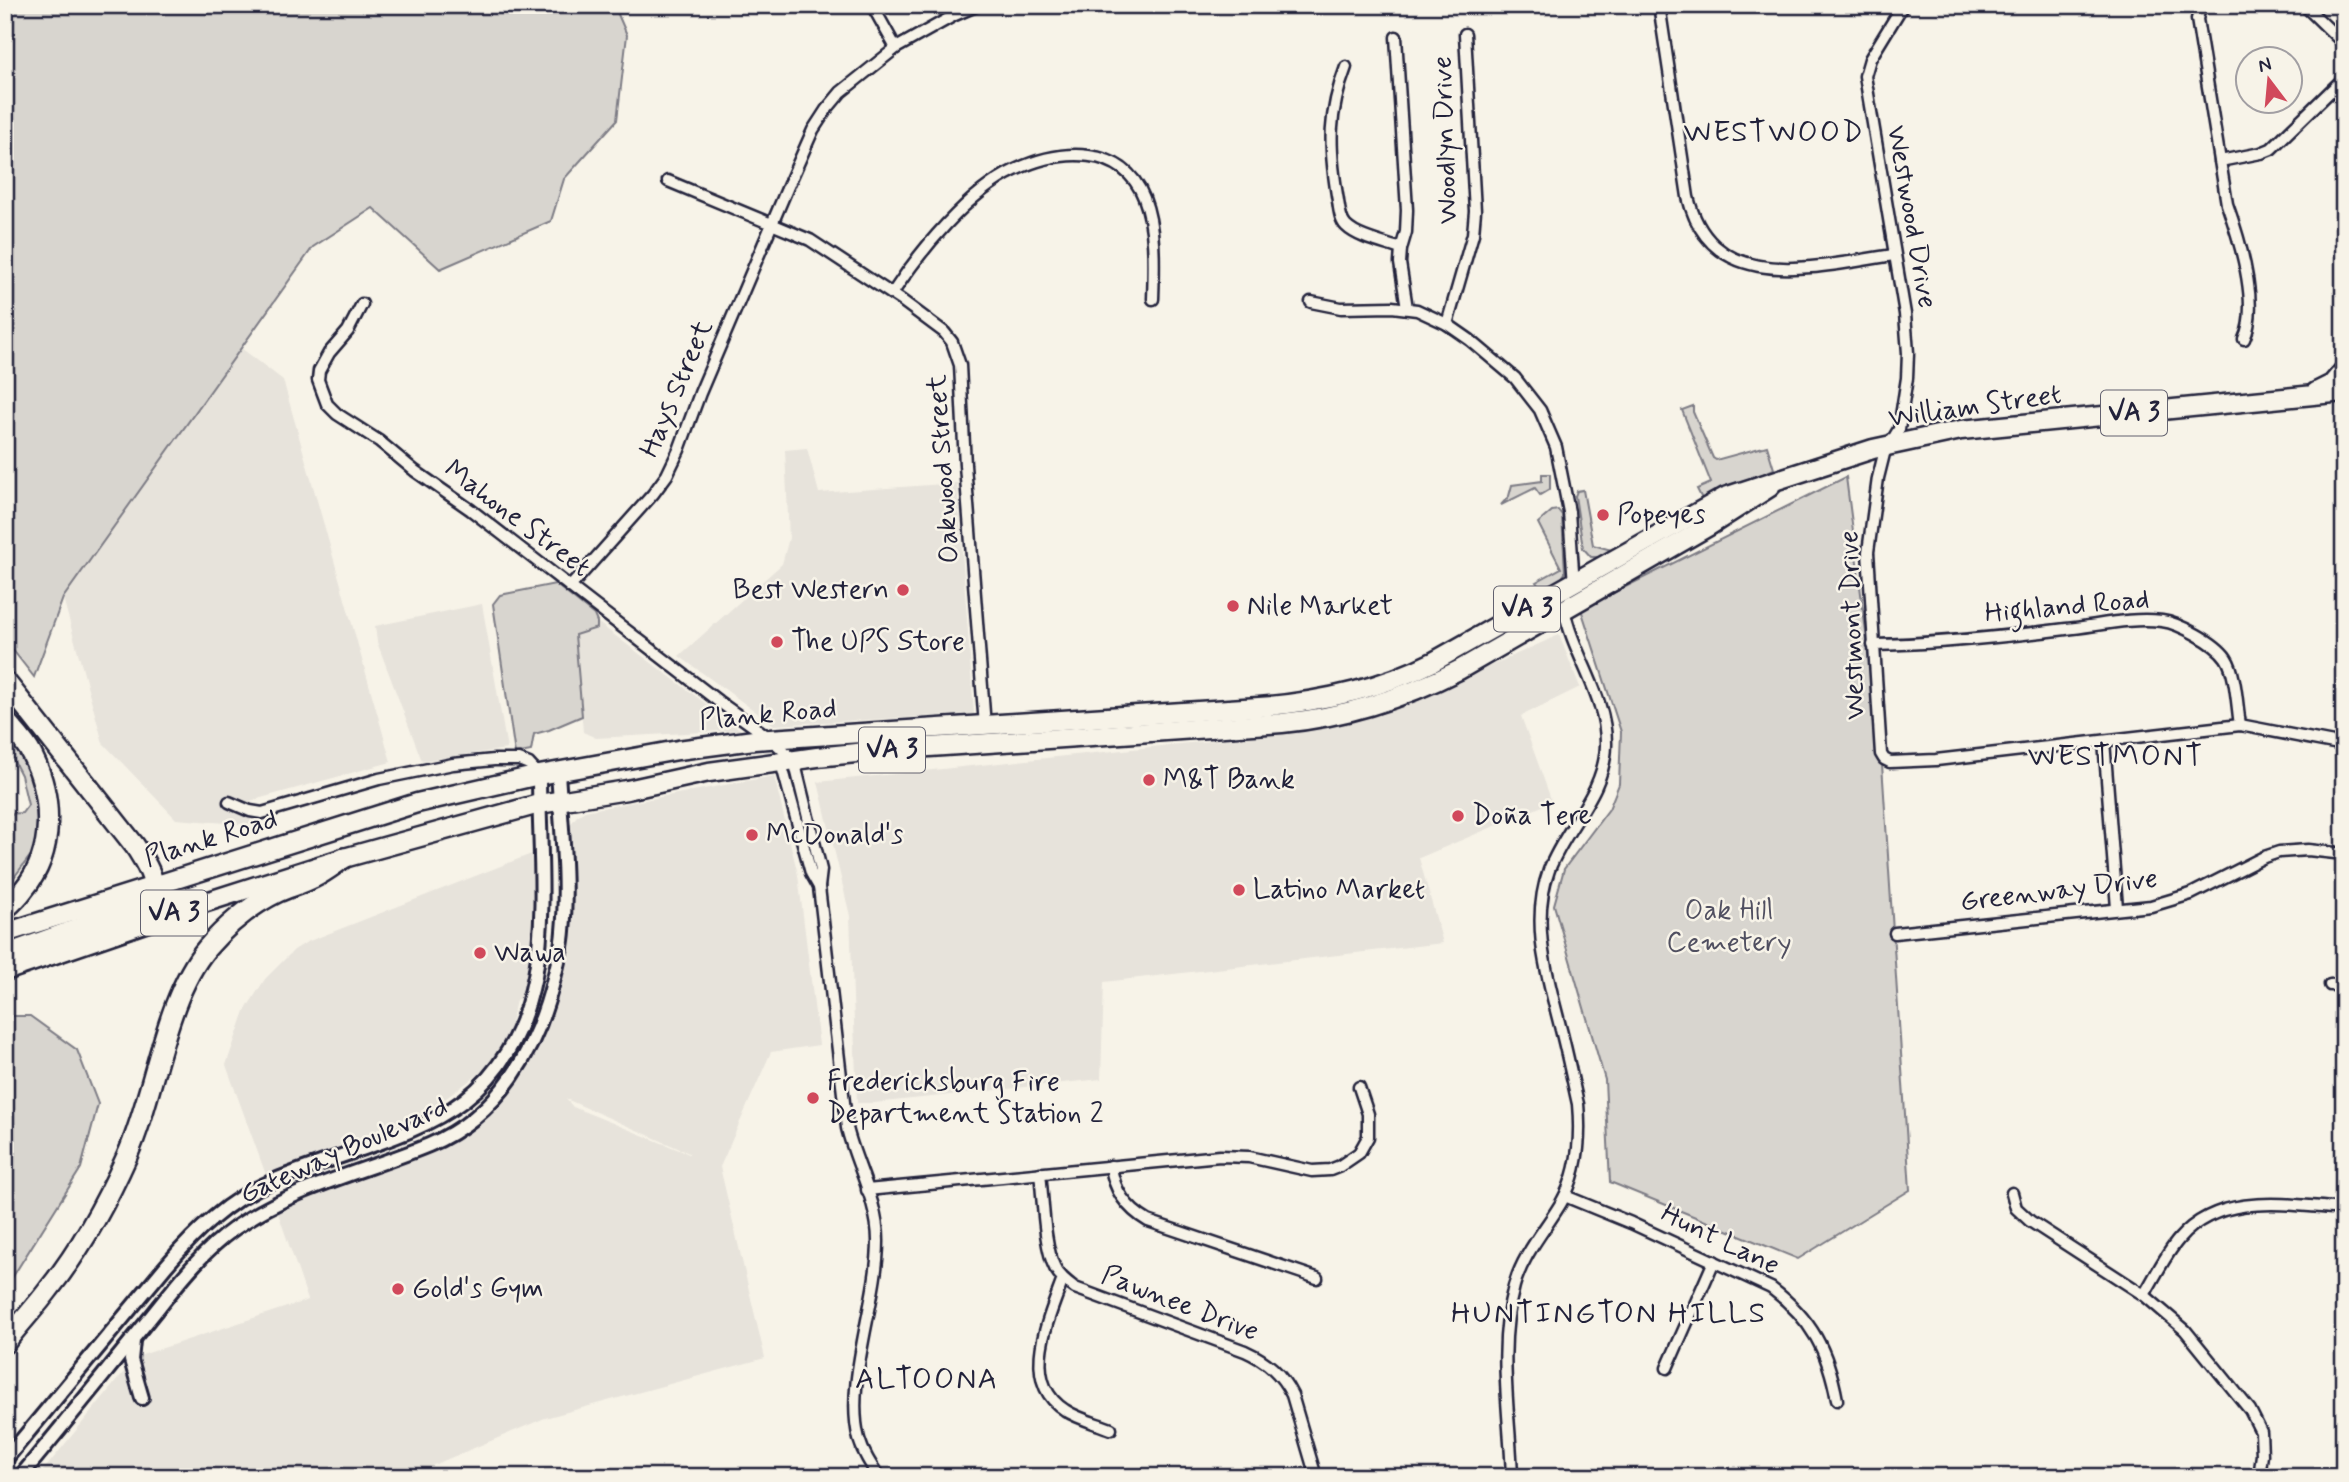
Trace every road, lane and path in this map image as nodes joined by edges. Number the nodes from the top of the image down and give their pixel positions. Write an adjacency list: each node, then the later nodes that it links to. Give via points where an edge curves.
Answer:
1 (872, 5): 10 (street)
2 (978, 5): 10 (street, Hays Street)
3 (1659, 5): 17 (street, via 1688,197 1714,244 1740,262 1765,269)
4 (1903, 5): 17 (street, Westwood Drive, via 1870,59 1865,76)
5 (2201, 5): 13 (street, via 2197,19)
6 (2304, 5): 9 (street)
7 (1465, 34): 23 (street, Woodlyn Drive, via 1475,211 1473,234)
8 (1396, 37): 16 (street, Woodlyn Drive, via 1407,210)
9 (2343, 40)
10 (896, 48): 15 (street, Hays Street, via 841,92 826,110)
11 (1346, 67): 16 (street, Woodlyn Drive, via 1336,97 1330,147 1341,217 1348,228)
12 (2344, 78): 13 (street, via 2271,149)
13 (2220, 161): 24 (street, via 2250,303)
14 (668, 181): 15 (street, Oakwood Street)
15 (772, 224): 18 (street, Oakwood Street, via 819,245); 31 (street, Hays Street, via 667,475)
16 (1401, 249): 22 (street, Woodlyn Drive)
17 (1894, 255): 28 (street, Westwood Drive, via 1908,353 1899,429)
18 (892, 293): 19 (street, via 933,240 994,183 1037,162 1080,154 1111,163 1139,187 1149,215); 39 (street, Oakwood Street, via 944,332 960,365)
19 (1153, 299)
20 (1311, 302): 22 (street, via 1341,308)
21 (362, 304): 31 (street, Mahone Street, via 319,371 327,404)
22 (1407, 308): 23 (street)
23 (1447, 324): 30 (street, via 1508,372 1545,419 1556,447 1569,512)
24 (2244, 339)
25 (2344, 370): 27 (highway, via 2327,388)
26 (2344, 392): 27 (highway, William Street / VA 3)
27 (2306, 396): 28 (highway, William Street / VA 3, via 1961,430)
28 (1892, 444): 29 (highway, William Street / VA 3); 33 (street, Westmont Drive, via 1884,454 1868,552)
29 (1785, 478): 30 (highway, William Street / VA 3, via 1725,497); 32 (highway, William Street / VA 3)
30 (1575, 582): 32 (street); 35 (highway, Plank Road / VA 3, via 1433,662 1354,693 1293,704)
31 (570, 587): 41 (street, Mahone Street)
32 (1563, 609): 40 (highway, Plank Road / VA 3, via 1440,679 1360,710 1313,720); 67 (street, via 1602,715 1606,744 1599,782 1550,869 1540,908 1542,948 1580,1123)
33 (1873, 645): 38 (street, Highland Road, via 1948,642 2115,622 2173,623 2226,658); 43 (street, Westmont Drive, via 1881,754 1890,762)
34 (5, 681): 53 (highway, via 135,846)
35 (1116, 717): 37 (highway, Plank Road / VA 3); 40 (highway, via 1087,727)
36 (5, 720): 55 (highway, via 32,753 48,812 39,863 26,888)
37 (1053, 721): 39 (highway, Plank Road / VA 3); 42 (highway, via 1048,730)
38 (2240, 725): 43 (street); 44 (street)
39 (985, 726): 41 (highway, Plank Road / VA 3)
40 (1083, 737): 42 (highway, Plank Road / VA 3)
41 (771, 739): 45 (street, Mahone Street); 46 (highway, Plank Road / VA 3)
42 (1029, 741): 45 (highway, Plank Road / VA 3)
43 (2104, 741): 54 (street)
44 (2344, 745)
45 (788, 761): 48 (highway, Plank Road / VA 3); 65 (street, via 821,870 819,887 844,1112)
46 (558, 772): 47 (highway, Plank Road / VA 3); 48 (street, Gateway Boulevard)
47 (540, 775): 49 (street, via 519,760 494,760 408,772 262,813); 50 (street, Gateway Boulevard); 53 (highway, Plank Road / VA 3, via 383,813)
48 (559, 801): 50 (highway, Plank Road / VA 3); 73 (street, Gateway Boulevard, via 564,904 561,948 540,1025 507,1083 449,1135 302,1191 234,1228 202,1256)
49 (229, 802)
50 (539, 804): 52 (highway, Plank Road / VA 3); 79 (street, Gateway Boulevard, via 541,925 534,978 516,1033 493,1072 463,1102 426,1125 272,1182 216,1216 166,1266)
51 (2344, 854): 54 (street, Greenway Drive, via 2279,852 2191,894 2151,906)
52 (344, 858): 59 (highway, Plank Road / VA 3); 74 (highway, via 314,878 254,906 200,958 174,1010 140,1122 113,1186 73,1257)
53 (154, 885): 56 (highway, Plank Road / VA 3); 58 (highway, via 154,896 147,904)
54 (2117, 908): 57 (street, Greenway Drive)
55 (5, 909)
56 (5, 933)
57 (1895, 933)
58 (5, 955)
59 (5, 971)
60 (2344, 984): 61 (street)
61 (2330, 985)
62 (1359, 1087): 63 (street, via 1368,1114 1367,1137 1359,1153 1330,1170 1228,1156)
63 (1111, 1166): 64 (street); 70 (street, via 1121,1198 1148,1221)
64 (1040, 1173): 65 (street); 71 (street, Pawnee Drive, via 1049,1251)
65 (867, 1190): 81 (street, via 877,1223 877,1258 856,1418 864,1453)
66 (2012, 1193): 72 (street, via 2016,1208 2030,1221)
67 (1564, 1196): 69 (street, Hunt Lane); 83 (street, via 1524,1260 1510,1304 1506,1365)
68 (2344, 1209): 72 (street, via 2248,1203 2224,1209 2179,1239)
69 (1714, 1261): 75 (street); 77 (street, Hunt Lane, via 1771,1288 1801,1314 1822,1348)
70 (1317, 1278)
71 (1063, 1279): 78 (street, via 1042,1344 1044,1382 1062,1409); 82 (street, Pawnee Drive, via 1075,1288 1269,1364 1292,1395)
72 (2144, 1295): 84 (street, via 2185,1330 2250,1410 2261,1432)
73 (133, 1339): 76 (street, via 130,1355); 80 (street, Gateway Boulevard)
74 (5, 1343)
75 (1667, 1368)
76 (142, 1398)
77 (1837, 1400)
78 (1111, 1429)
79 (5, 1460)
80 (20, 1477)
81 (879, 1477)
82 (1316, 1477)
83 (1513, 1477)
84 (2259, 1477)

